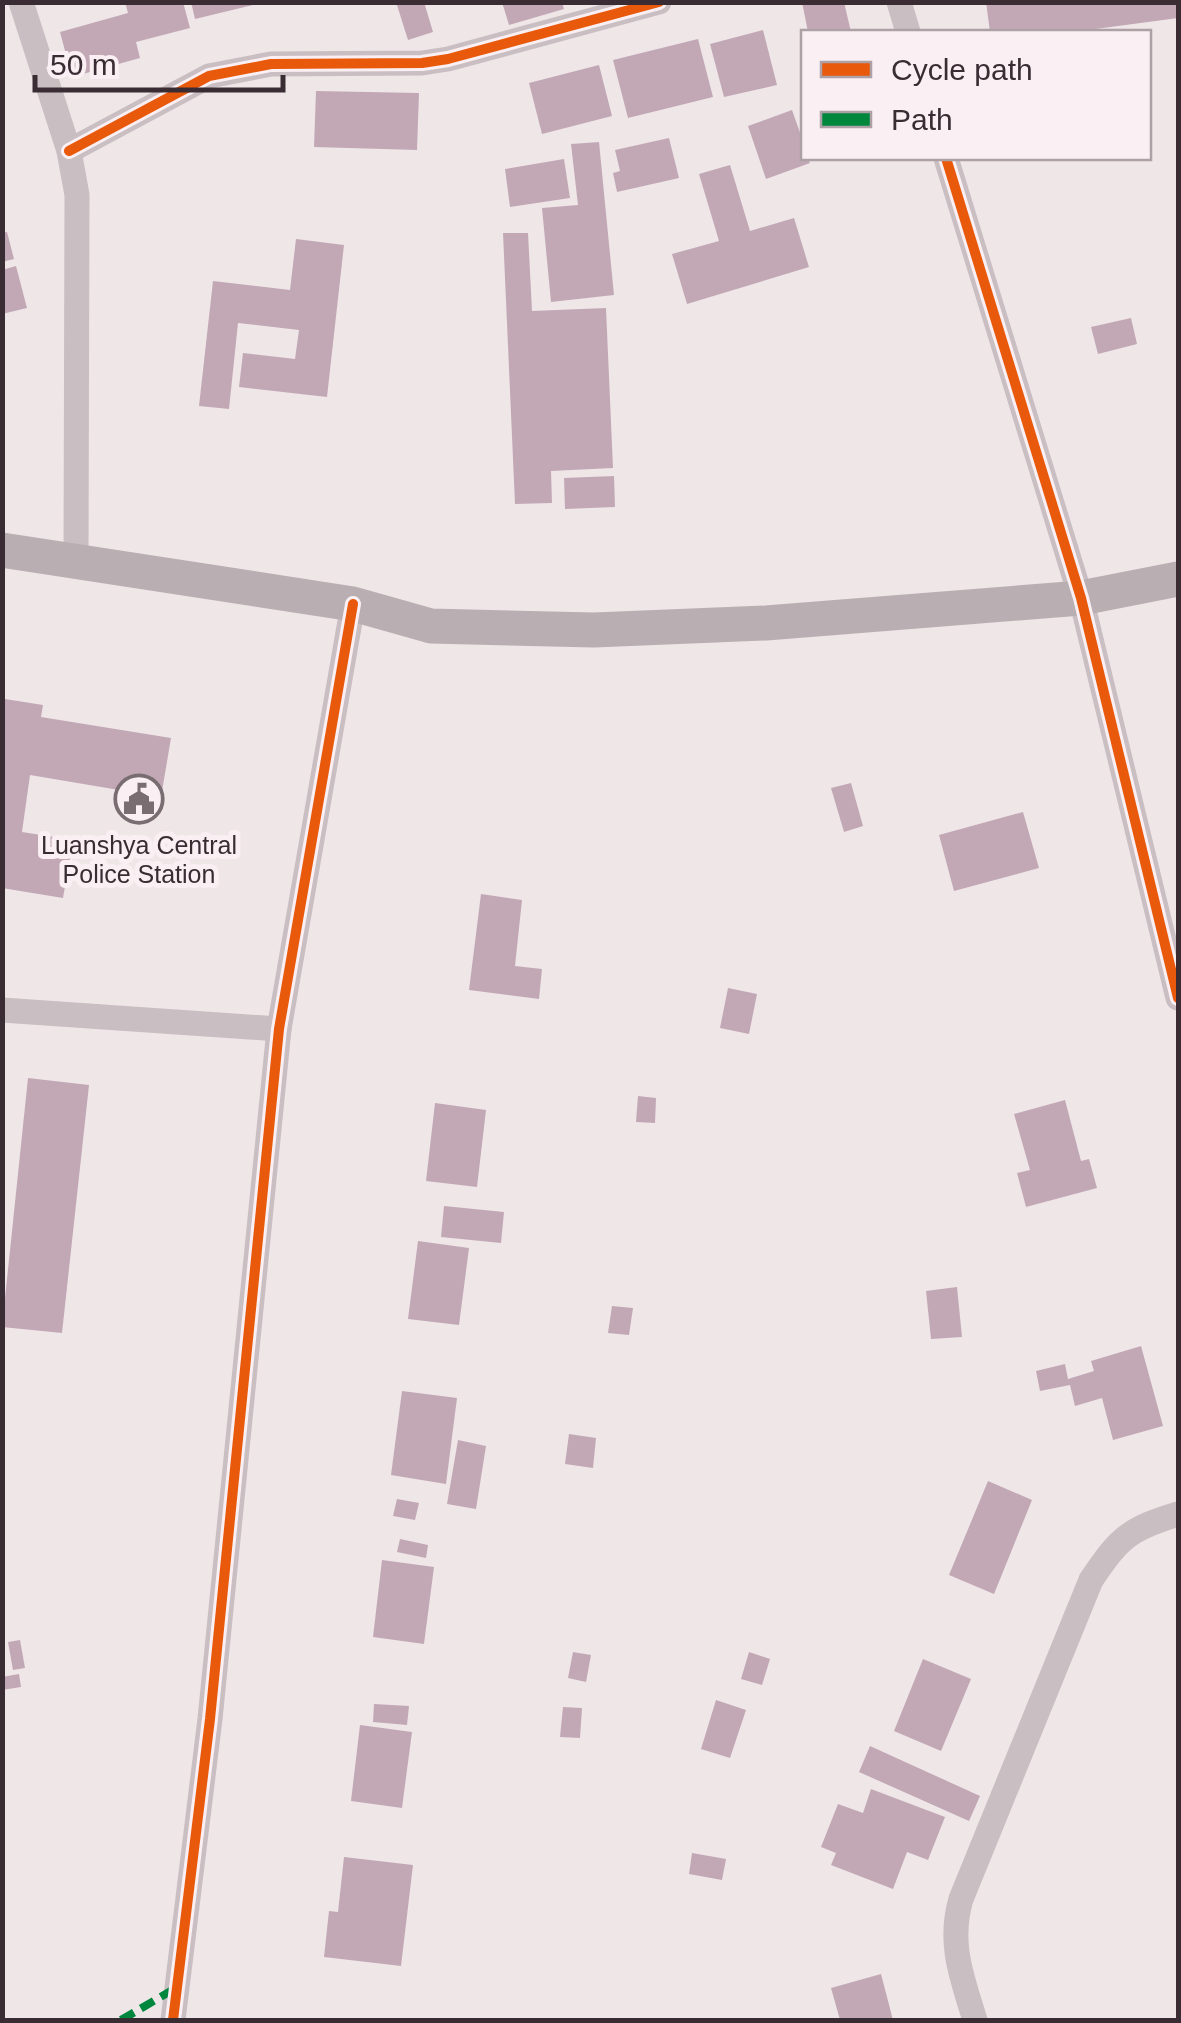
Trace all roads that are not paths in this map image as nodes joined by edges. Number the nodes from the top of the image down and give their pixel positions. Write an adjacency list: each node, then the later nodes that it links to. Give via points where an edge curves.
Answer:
1 (20, 2): 5 (street)
2 (659, 2): 5 (street, via 448,60 270,64 209,76)
3 (898, 2): 4 (street)
4 (907, 30)
5 (69, 151): 8 (street, via 77,196)
6 (947, 160): 10 (street)
7 (2, 550): 8 (main road)
8 (76, 564): 11 (main road)
9 (1178, 579): 10 (main road)
10 (1081, 598): 11 (main road, via 594,630 431,626); 12 (street)
11 (353, 604): 14 (street)
12 (1178, 998)
13 (2, 1010): 14 (street)
14 (279, 1029): 16 (street)
15 (1178, 1514): 17 (street, via 1138,1526 1112,1548 1091,1580 961,1899 955,1952)
16 (173, 2020)
17 (975, 2020)

